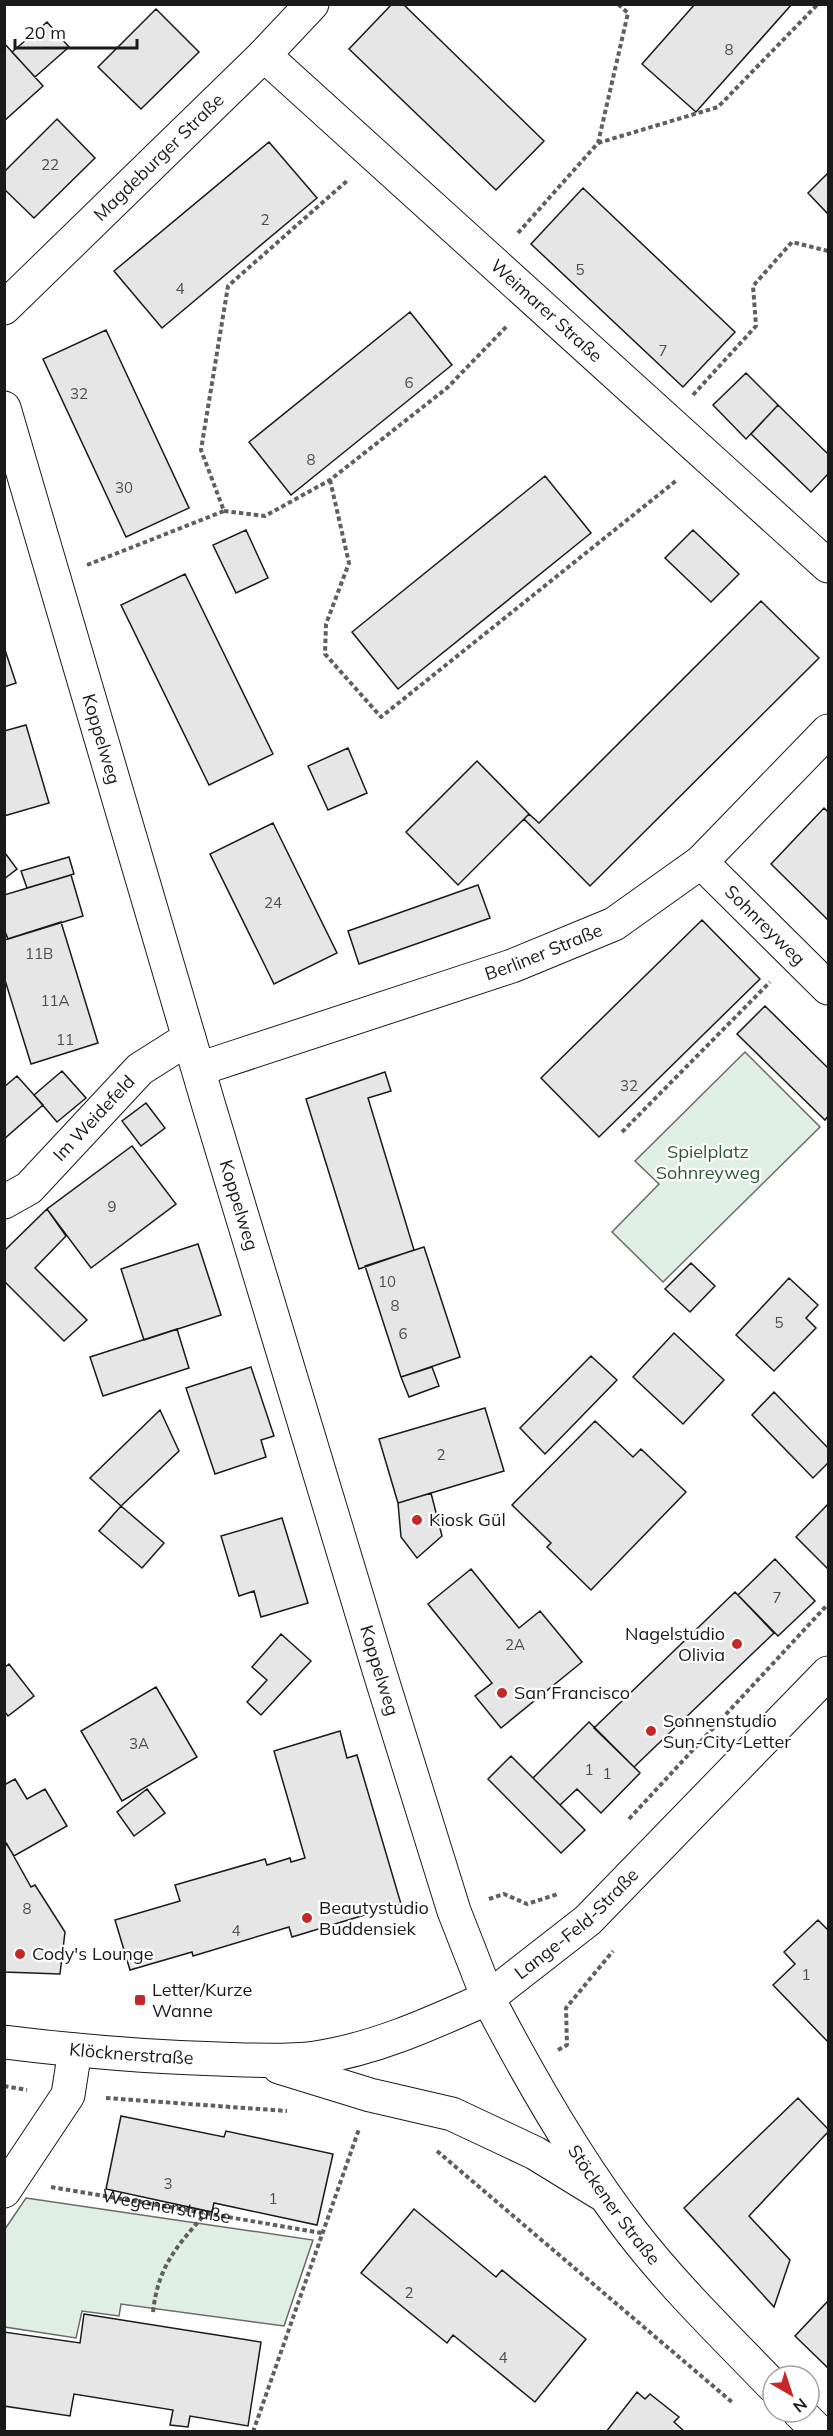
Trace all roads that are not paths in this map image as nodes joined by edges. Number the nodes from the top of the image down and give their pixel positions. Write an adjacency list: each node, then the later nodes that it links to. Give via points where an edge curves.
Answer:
1 (312, 4): 2 (street, Magdeburger Straße)
2 (264, 55): 3 (street, Magdeburger Straße); 5 (street, Weimarer Straße)
3 (4, 308)
4 (4, 408): 9 (street, Koppelweg)
5 (828, 566)
6 (828, 731): 7 (street, Berliner Straße)
7 (701, 862): 8 (street, Sohnreyweg); 10 (street, Berliner Straße, via 614,924 523,962)
8 (828, 988)
9 (189, 1038): 10 (street, Koppelweg); 11 (street, Im Weidefeld, via 140,1069 29,1188)
10 (199, 1069): 13 (street, Koppelweg, via 454,1911)
11 (4, 1202)
12 (828, 1673): 13 (street, Lange-Feld-Straße, via 588,1920)
13 (488, 1998): 16 (street, Lange-Feld-Straße, via 413,2031 357,2048 315,2058); 18 (street, Stöckener Straße, via 524,2066)
14 (4, 2042): 15 (street, Klöcknerstraße)
15 (75, 2050): 16 (street, Klöcknerstraße); 17 (street, via 68,2095)
16 (257, 2060): 18 (street, via 370,2096 452,2115 535,2153)
17 (8, 2186)
18 (605, 2196): 19 (street, Stöckener Straße, via 677,2287)
19 (761, 2374)

